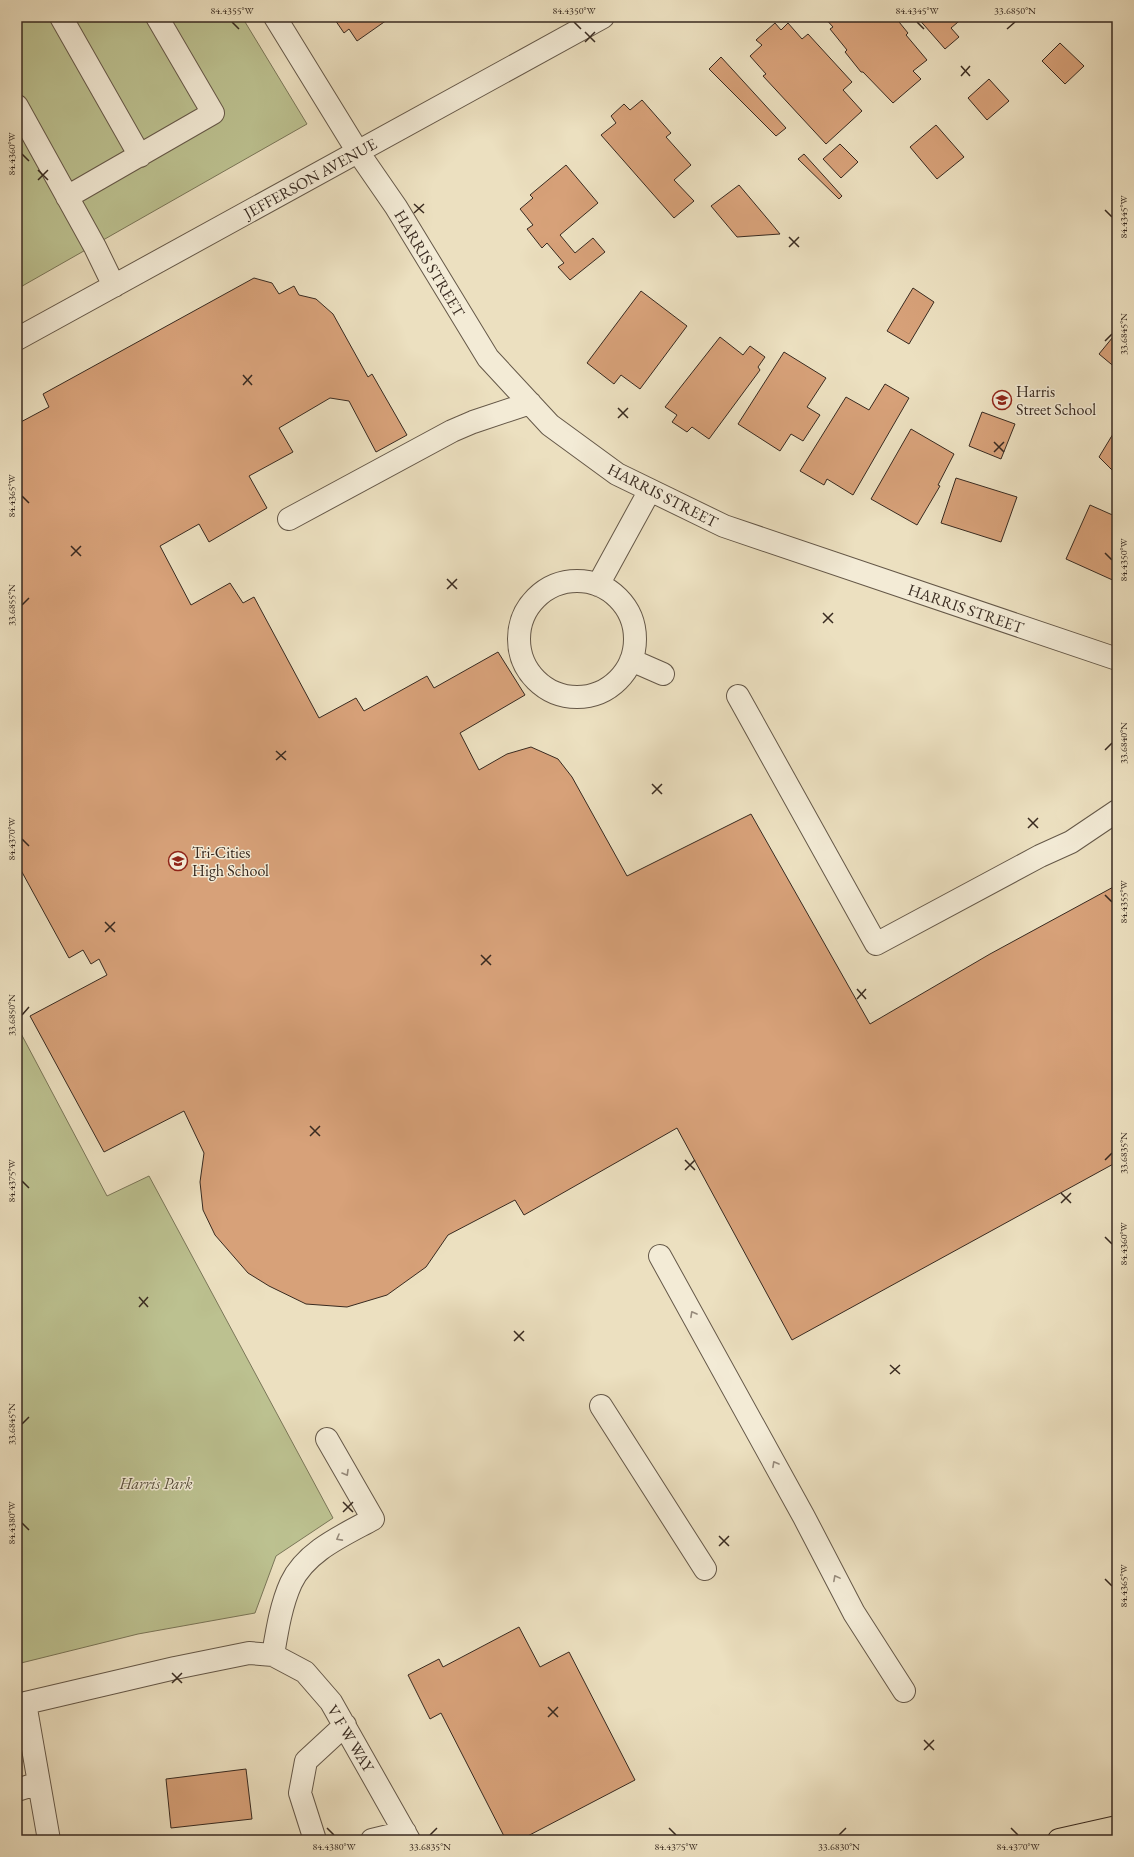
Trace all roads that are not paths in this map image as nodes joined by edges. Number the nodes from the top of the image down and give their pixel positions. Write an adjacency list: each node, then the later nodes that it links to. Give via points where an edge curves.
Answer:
1 (62, 17): 7 (street)
2 (157, 17): 7 (street, via 213,113)
3 (275, 17): 6 (street, HARRIS STREET)
4 (603, 17): 6 (street, JEFFERSON AVENUE)
5 (17, 106): 8 (street)
6 (358, 152): 9 (street, JEFFERSON AVENUE); 11 (street, HARRIS STREET, via 396,207 488,358)
7 (140, 156): 8 (street)
8 (67, 197): 9 (street)
9 (114, 286): 10 (street, JEFFERSON AVENUE)
10 (17, 339)
11 (530, 403): 12 (street, HARRIS STREET, via 550,425 617,474); 13 (street, via 473,422 452,432)
12 (650, 490): 14 (street); 15 (street, HARRIS STREET, via 724,526)
13 (289, 519)
14 (598, 586): 16 (street, via 618,598 628,612 634,627); 16 (street, via 590,582 573,581 558,584 543,592 531,604 523,618 519,634 520,651 525,666 535,680 548,690 564,696 580,697 611,686 623,674)
15 (1117, 659)
16 (631, 660): 17 (street)
17 (663, 674)
18 (738, 696): 19 (street, via 876,944 1071,842)
19 (1117, 811)
20 (660, 1256): 25 (street, one-way to 20, via 854,1613)
21 (600, 1406): 23 (street)
22 (327, 1439): 24 (street, one-way to 24, via 373,1519 326,1545 304,1564 291,1582 278,1626)
23 (705, 1569)
24 (273, 1655): 26 (street, via 249,1653); 27 (street, V F W WAY, via 305,1672 331,1702)
25 (904, 1691)
26 (21, 1704): 28 (street)
27 (345, 1725): 31 (street, V F W WAY); 33 (street, via 306,1761 300,1793)
28 (39, 1783): 29 (street); 32 (street)
29 (17, 1790)
30 (1117, 1827): 35 (main road)
31 (407, 1836): 34 (street)
32 (50, 1840)
33 (314, 1840)
34 (372, 1840)
35 (1059, 1840)

